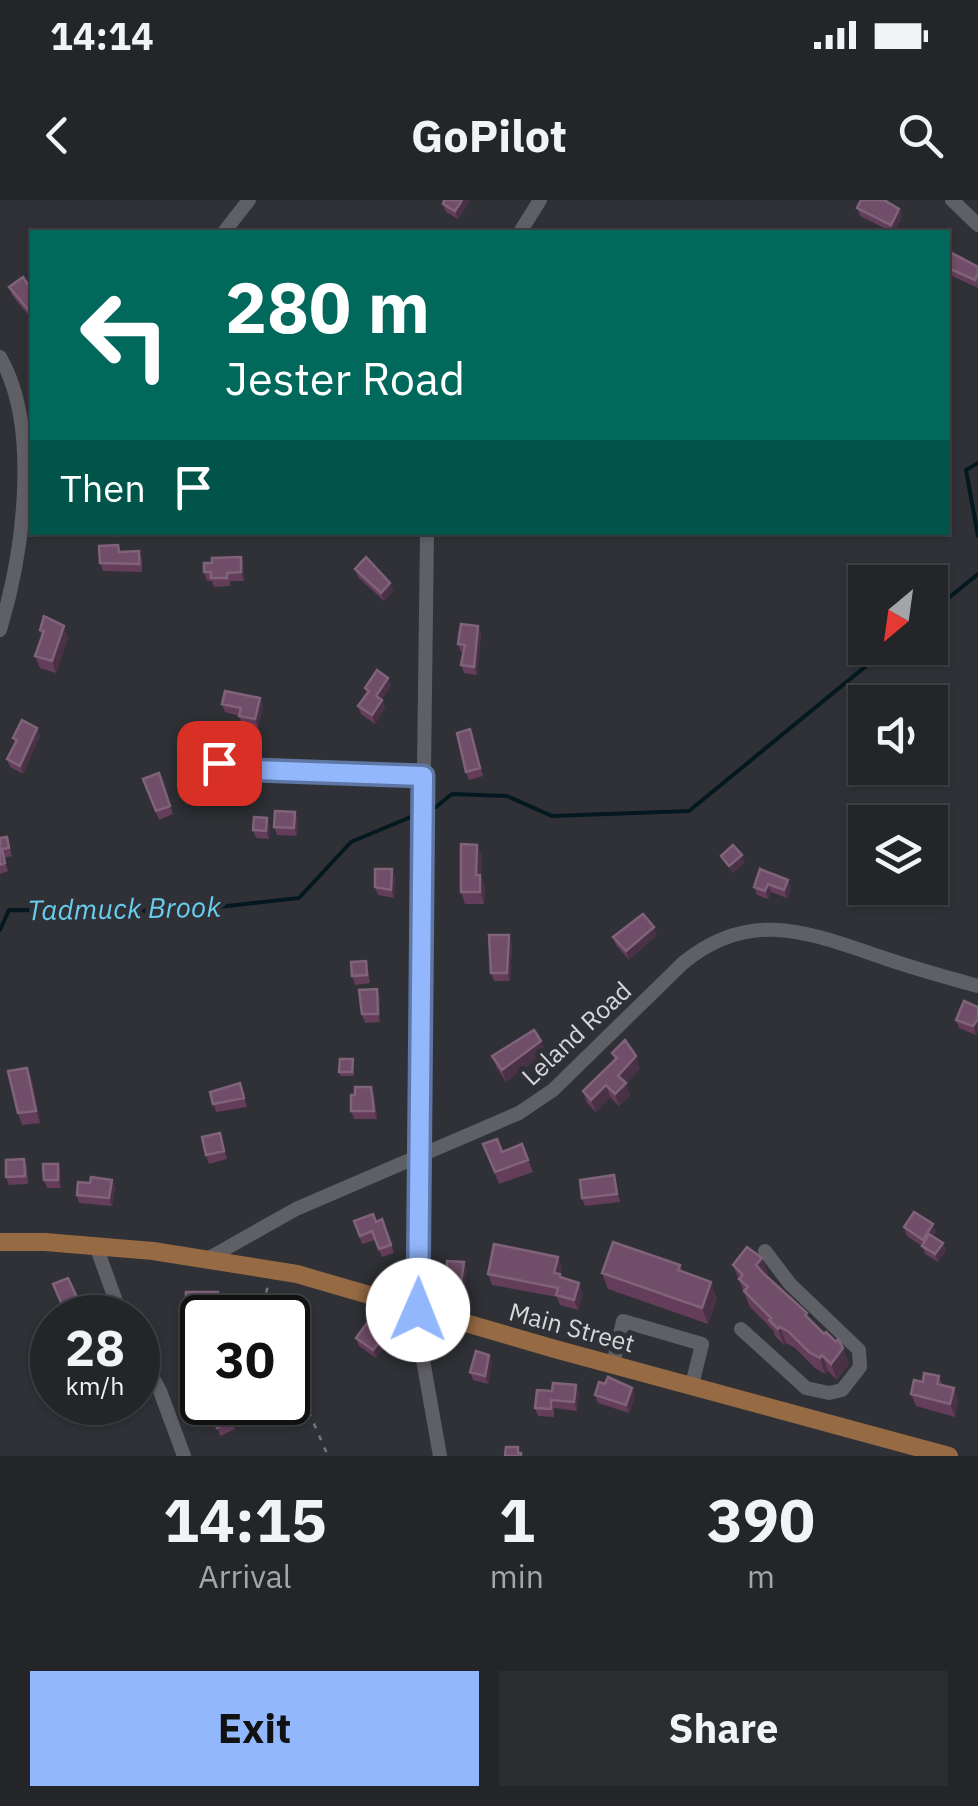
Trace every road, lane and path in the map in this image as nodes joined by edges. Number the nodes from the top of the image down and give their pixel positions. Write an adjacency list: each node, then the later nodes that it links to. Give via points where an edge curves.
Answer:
1 (249, 200): 5 (street)
2 (540, 200): 6 (street)
3 (952, 200): 4 (street)
4 (978, 225)
5 (226, 230)
6 (521, 230)
7 (0, 357): 8 (street)
8 (28, 444): 10 (street, via 22,518)
9 (427, 535): 12 (street)
10 (0, 630)
11 (219, 763): 12 (street)
12 (423, 776): 14 (street)
13 (978, 986): 14 (street, Leland Road, via 814,933 769,928 727,935 682,962 553,1090)
14 (417, 1160): 18 (street, Leland Road, via 296,1209); 22 (street)
15 (0, 1242): 16 (main road, Main Street)
16 (96, 1246): 18 (main road, Main Street); 20 (street)
17 (765, 1251): 26 (street, via 862,1358 842,1390)
18 (209, 1258): 19 (main road, Main Street)
19 (272, 1269): 21 (path); 22 (main road, Main Street)
20 (114, 1295)
21 (266, 1295)
22 (418, 1310): 24 (main road, Main Street); 32 (street)
23 (742, 1328): 26 (street)
24 (613, 1364): 25 (main road, Main Street); 25 (street, via 623,1321 702,1344)
25 (692, 1385): 28 (main road, Main Street)
26 (806, 1388): 28 (street)
27 (160, 1391): 30 (street)
28 (797, 1414): 33 (main road, Main Street)
29 (310, 1415): 31 (path)
30 (184, 1456)
31 (328, 1456)
32 (440, 1456)
33 (949, 1456)

